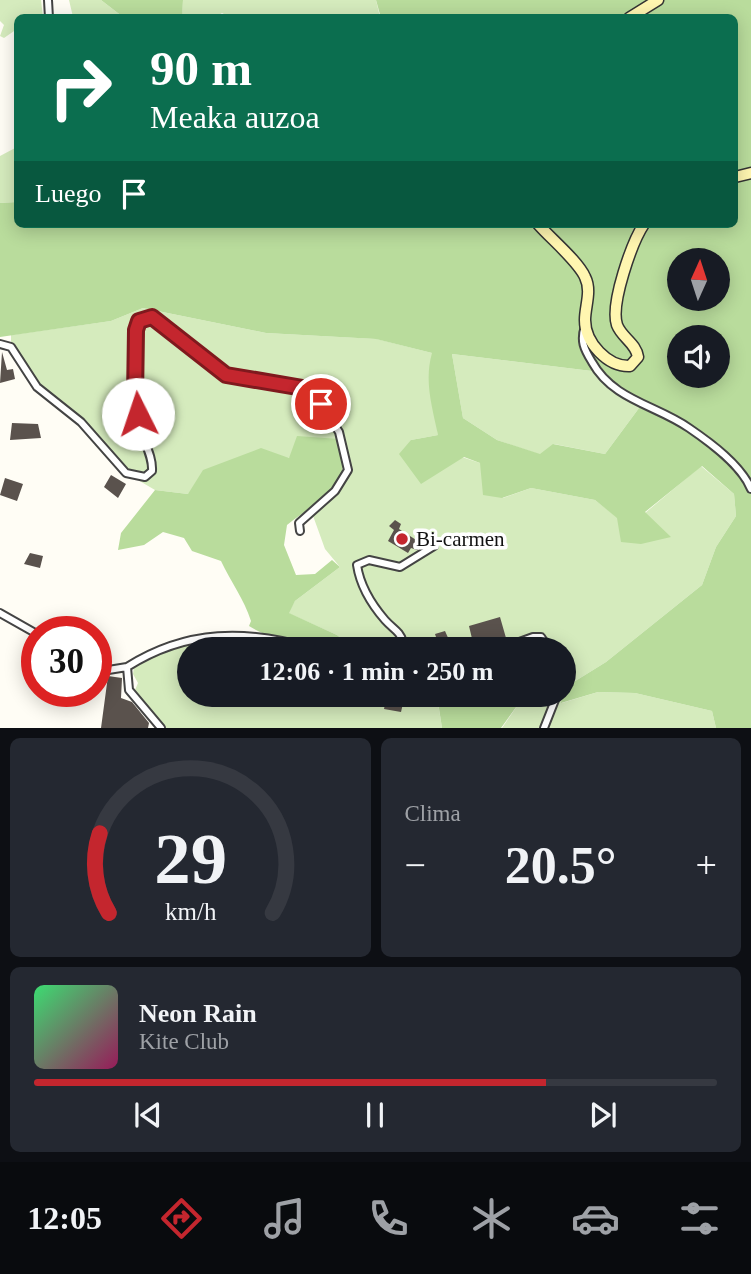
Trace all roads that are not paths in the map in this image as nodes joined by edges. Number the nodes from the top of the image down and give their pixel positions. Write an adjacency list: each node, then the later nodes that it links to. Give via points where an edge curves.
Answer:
1 (657, 0): 2 (street)
2 (635, 14)
3 (542, 228): 5 (street, via 585,276)
4 (642, 228): 5 (street, via 626,267 616,311 620,330 637,349 636,362 630,366 612,363 597,349)
5 (585, 327): 7 (street, via 583,346 601,379 689,428 726,458)
6 (0, 344): 8 (street, via 11,347 37,387 134,476 145,477 152,471 135,398 136,330 146,317 158,318 226,375 294,385 314,394 339,432 348,470 335,491 299,523)
7 (751, 489)
8 (300, 531)
9 (434, 546): 14 (street, via 400,567 369,561 356,565 368,598)
10 (0, 613): 11 (street)
11 (21, 625)
12 (223, 637): 13 (street)
13 (268, 637)
14 (402, 637)
15 (177, 642): 16 (street)
16 (127, 667): 17 (street); 19 (street, via 129,690)
17 (112, 669)
18 (552, 707): 20 (street)
19 (161, 728)
20 (544, 728)

